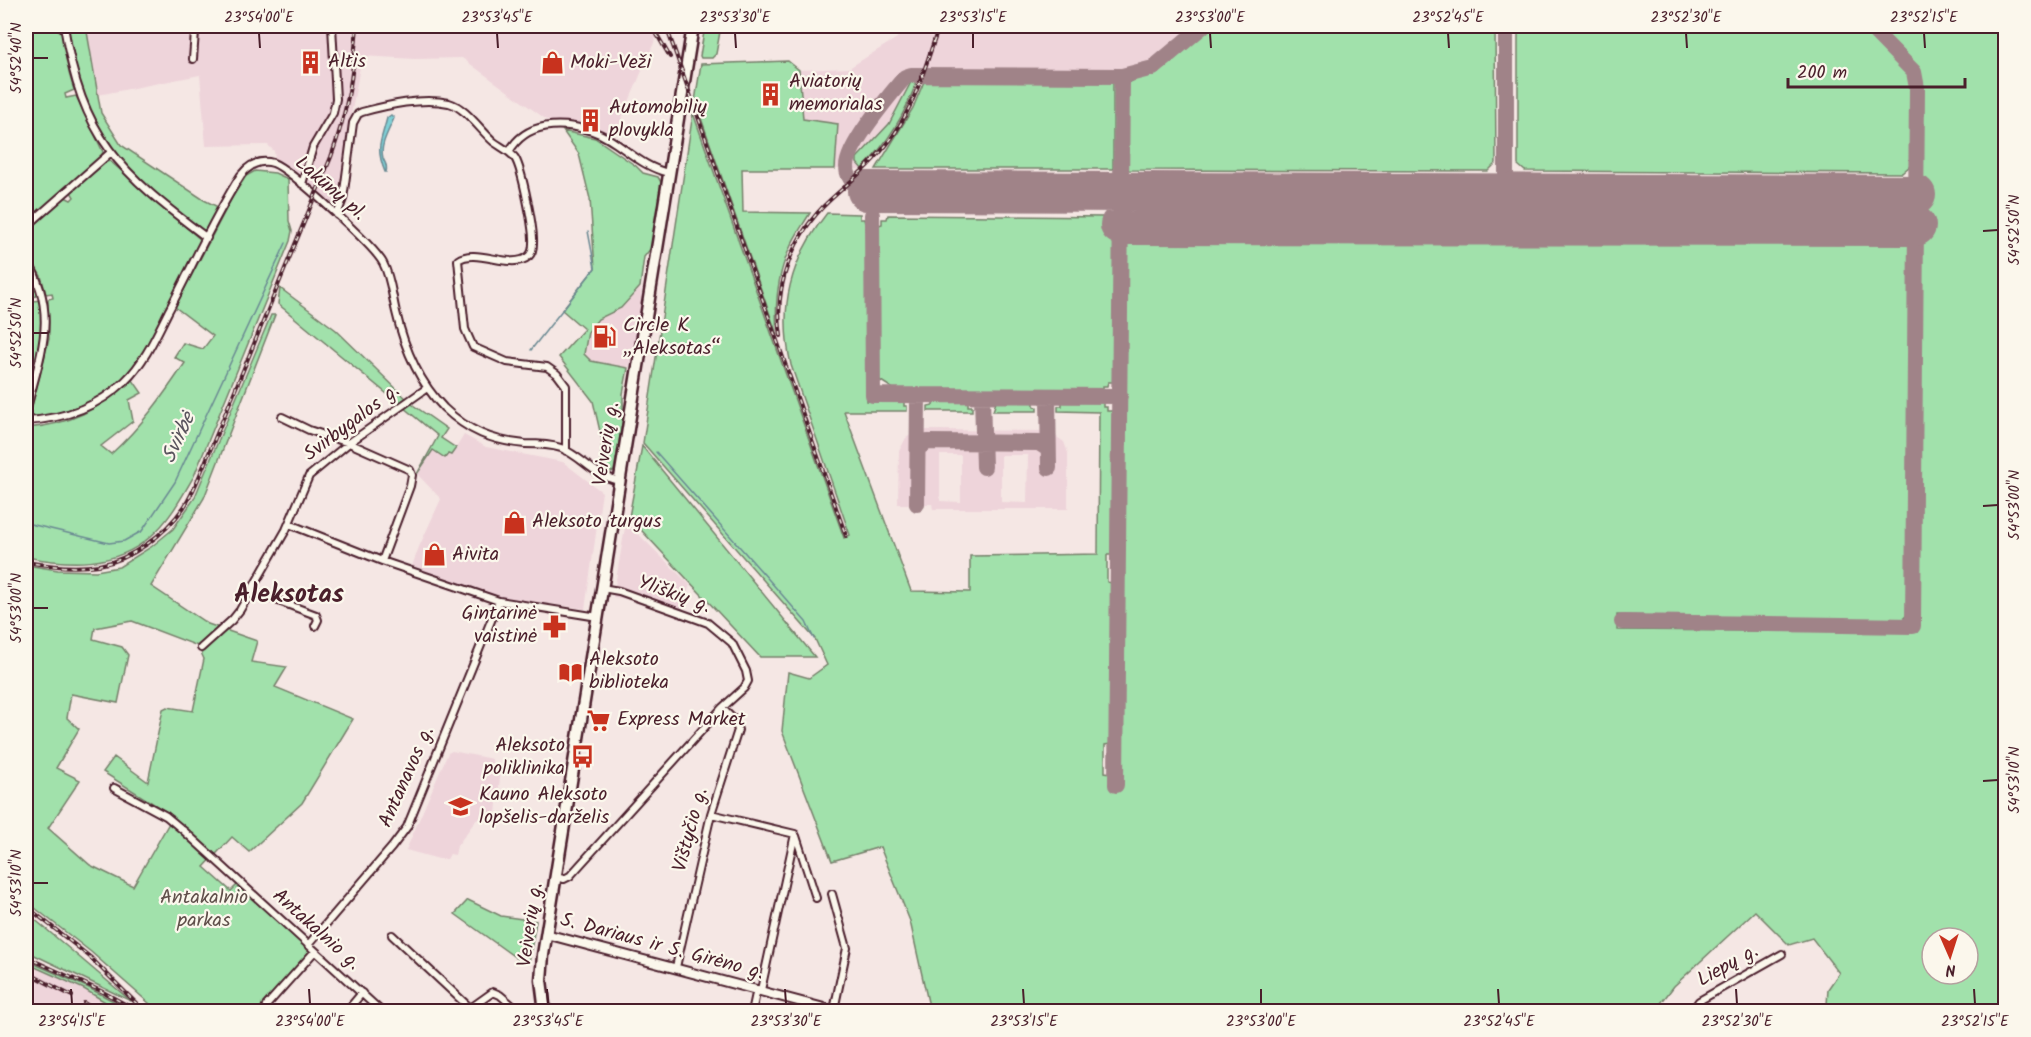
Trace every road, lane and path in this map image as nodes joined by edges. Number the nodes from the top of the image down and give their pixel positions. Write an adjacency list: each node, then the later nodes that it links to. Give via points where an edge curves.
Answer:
1 (64, 26): 7 (street, via 77,89)
2 (194, 26): 5 (street)
3 (332, 26): 9 (street, via 336,99 333,113 313,147)
4 (693, 26): 8 (main road, Veiverių g.)
5 (193, 59)
6 (509, 152): 8 (street, via 524,134 554,125 592,132 654,170); 10 (street, via 449,104 409,103 363,112 353,123 343,199); 19 (street, via 518,163 523,182 532,251 527,257 513,260 460,258 457,264 465,329 473,348 507,362 547,367 557,374 566,386)
7 (110, 153): 11 (street); 12 (street, via 143,187)
8 (669, 173): 20 (main road, Veiverių g.)
9 (302, 184): 10 (street, Lakūnų pl.); 12 (street, Lakūnų pl., via 270,162 251,165 237,182)
10 (337, 215): 14 (street, Lakūnų pl., via 381,260 405,348)
11 (26, 227)
12 (207, 238): 17 (street, Lakūnų pl., via 155,338 124,383 72,413)
13 (26, 258): 15 (street, via 42,291 46,318 43,349)
14 (427, 388): 18 (street, Svirbygalos g.); 19 (street, Lakūnų pl., via 460,422 482,435 513,443 552,445)
15 (26, 412)
16 (282, 417): 18 (street)
17 (26, 421)
18 (349, 443): 21 (street, Svirbygalos g., via 309,476); 22 (street, via 410,470 412,475)
19 (566, 451): 20 (street, Lakūnų pl., via 600,476)
20 (619, 481): 23 (main road, Veiverių g.)
21 (289, 524): 22 (street); 24 (street, Svirbygalos g.)
22 (382, 561): 25 (street)
23 (602, 588): 26 (main road, Veiverių g.); 29 (street, Yliškių g., via 708,623 732,643 748,681)
24 (252, 591): 27 (street, via 316,615); 28 (street, Svirbygalos g., via 232,620)
25 (499, 601): 26 (street); 38 (street, Antanavos g., via 407,827)
26 (598, 617): 33 (main road, Veiverių g.)
27 (315, 626)
28 (201, 648)
29 (722, 708): 31 (street, Vištyčio g., via 738,730); 33 (street, Yliškių g., via 570,876)
30 (114, 788): 38 (street, Antakalnio g., via 166,816)
31 (711, 814): 32 (street); 41 (street, Vištyčio g.)
32 (795, 834): 35 (street); 42 (street)
33 (555, 877): 36 (main road, Veiverių g.)
34 (832, 894): 52 (street, via 847,948)
35 (816, 898)
36 (546, 934): 41 (street, S. Dariaus ir S. Girėno g.); 50 (main road, Veiverių g., via 541,980)
37 (392, 935): 44 (street)
38 (308, 945): 39 (street, Antakalnio g.)
39 (315, 951): 43 (street, Antakalnio g.); 46 (street)
40 (1782, 954): 45 (street, Liepų g., via 1699,1001)
41 (676, 967): 42 (street, S. Dariaus ir S. Girėno g.)
42 (759, 989): 51 (street); 52 (street, S. Dariaus ir S. Girėno g.)
43 (362, 993): 47 (street); 48 (street, Antakalnio g.)
44 (467, 1010): 49 (street, via 493,992)
45 (1696, 1010)
46 (265, 1011)
47 (346, 1011)
48 (382, 1011)
49 (520, 1011)
50 (545, 1011)
51 (752, 1011)
52 (836, 1011)

